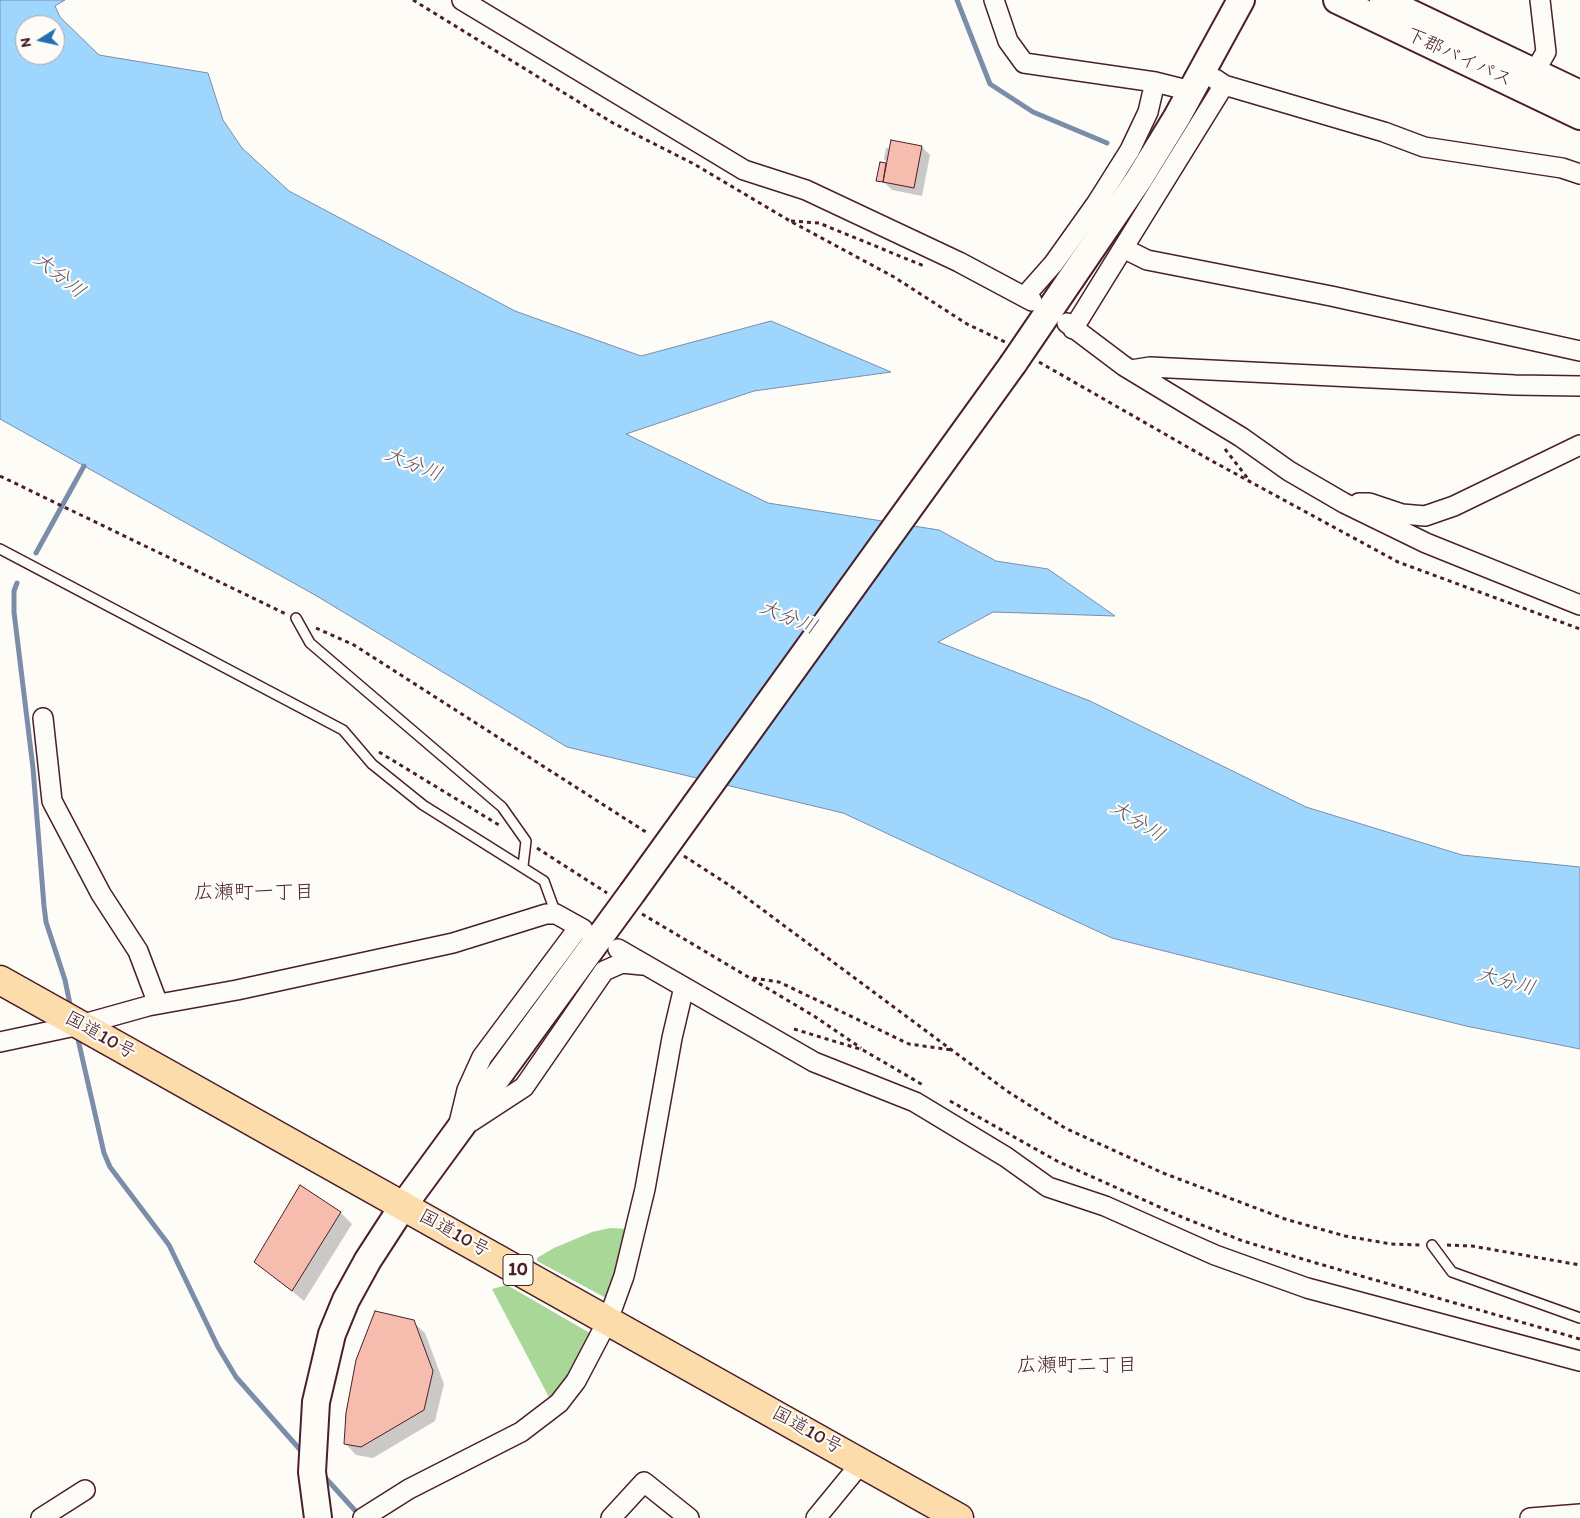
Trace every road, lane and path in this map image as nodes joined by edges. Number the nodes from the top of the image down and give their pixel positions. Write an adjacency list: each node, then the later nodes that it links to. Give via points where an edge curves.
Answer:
1 (413, 0): 14 (path, via 613,123 694,164)
2 (462, 0): 9 (street, via 744,170 806,190 959,262 1028,299 1130,150 1148,112)
3 (994, 0): 9 (street, via 1008,41 1024,63)
4 (1241, 0): 10 (street)
5 (1337, 0): 8 (street, 下郡バイパス)
6 (1383, 0): 8 (street)
7 (1540, 0): 8 (street, via 1546,52)
8 (1529, 80): 11 (street); 12 (street, 下郡バイパス)
9 (1155, 82): 10 (street)
10 (1206, 82): 13 (street, via 1384,132 1424,147 1562,168); 15 (street); 18 (street)
11 (1580, 94)
12 (1580, 116)
13 (1580, 174)
14 (790, 221): 16 (path, via 819,223); 18 (path, via 894,277)
15 (1123, 248): 17 (street, via 1147,260 1332,296); 19 (street, via 1070,326)
16 (925, 267)
17 (1580, 351)
18 (1018, 358): 27 (path, via 1398,562); 34 (street, bridge)
19 (1131, 370): 20 (street, via 1150,367 1515,386); 23 (street)
20 (1580, 386)
21 (1580, 446): 23 (street, via 1454,506 1425,516 1402,514 1369,503)
22 (0, 476): 26 (path)
23 (1344, 503): 25 (street, via 1426,543)
24 (0, 549): 33 (lane, via 343,730 372,764 423,805)
25 (1580, 605)
26 (296, 618): 30 (path, via 354,645); 31 (lane, via 310,643 502,807)
27 (1580, 629)
28 (43, 718): 41 (street, via 52,801 100,894 138,951)
29 (376, 750): 31 (path)
30 (656, 839)
31 (526, 841): 33 (lane); 34 (path)
32 (682, 855): 46 (path, via 732,887)
33 (522, 866): 35 (lane, via 544,881)
34 (628, 898): 38 (path); 49 (street)
35 (556, 914): 41 (street, via 546,914 453,943); 49 (street, via 581,928 482,1057 467,1090)
36 (618, 949): 37 (street)
37 (650, 968): 40 (street); 49 (street, via 622,963 604,971 524,1087)
38 (752, 978): 45 (path); 46 (path, via 779,982 909,1044)
39 (0, 980): 42 (highway, 国道10号 / 10)
40 (684, 987): 54 (street, via 644,1189 624,1276); 56 (street, via 814,1062 915,1102 1006,1157 1048,1187 1105,1206 1215,1255 1290,1282)
41 (158, 1004): 42 (street)
42 (73, 1023): 44 (street); 50 (highway, 国道10号 / 10)
43 (792, 1028): 45 (path)
44 (0, 1042)
45 (863, 1050): 47 (path)
46 (953, 1050): 51 (path, via 1034,1110 1163,1174 1285,1219 1345,1236 1391,1244)
47 (930, 1089)
48 (946, 1099): 55 (path, via 1057,1161 1192,1222 1243,1241)
49 (457, 1132): 50 (street)
50 (403, 1206): 54 (highway, 国道10号 / 10); 62 (street, via 368,1260 338,1316 319,1382 312,1460)
51 (1432, 1245): 52 (path, via 1472,1246); 53 (lane, via 1452,1272)
52 (1580, 1265)
53 (1580, 1318)
54 (608, 1320): 57 (highway, 国道10号 / 10); 60 (street, via 576,1381 550,1411 521,1432)
55 (1580, 1339)
56 (1580, 1361)
57 (862, 1462): 65 (street); 66 (highway, 国道10号 / 10)
58 (85, 1490): 61 (street)
59 (1580, 1514): 67 (street)
60 (367, 1515)
61 (40, 1518)
62 (318, 1518)
63 (611, 1518): 64 (street, via 644,1482)
64 (689, 1518)
65 (816, 1518)
66 (959, 1518)
67 (1530, 1518)

